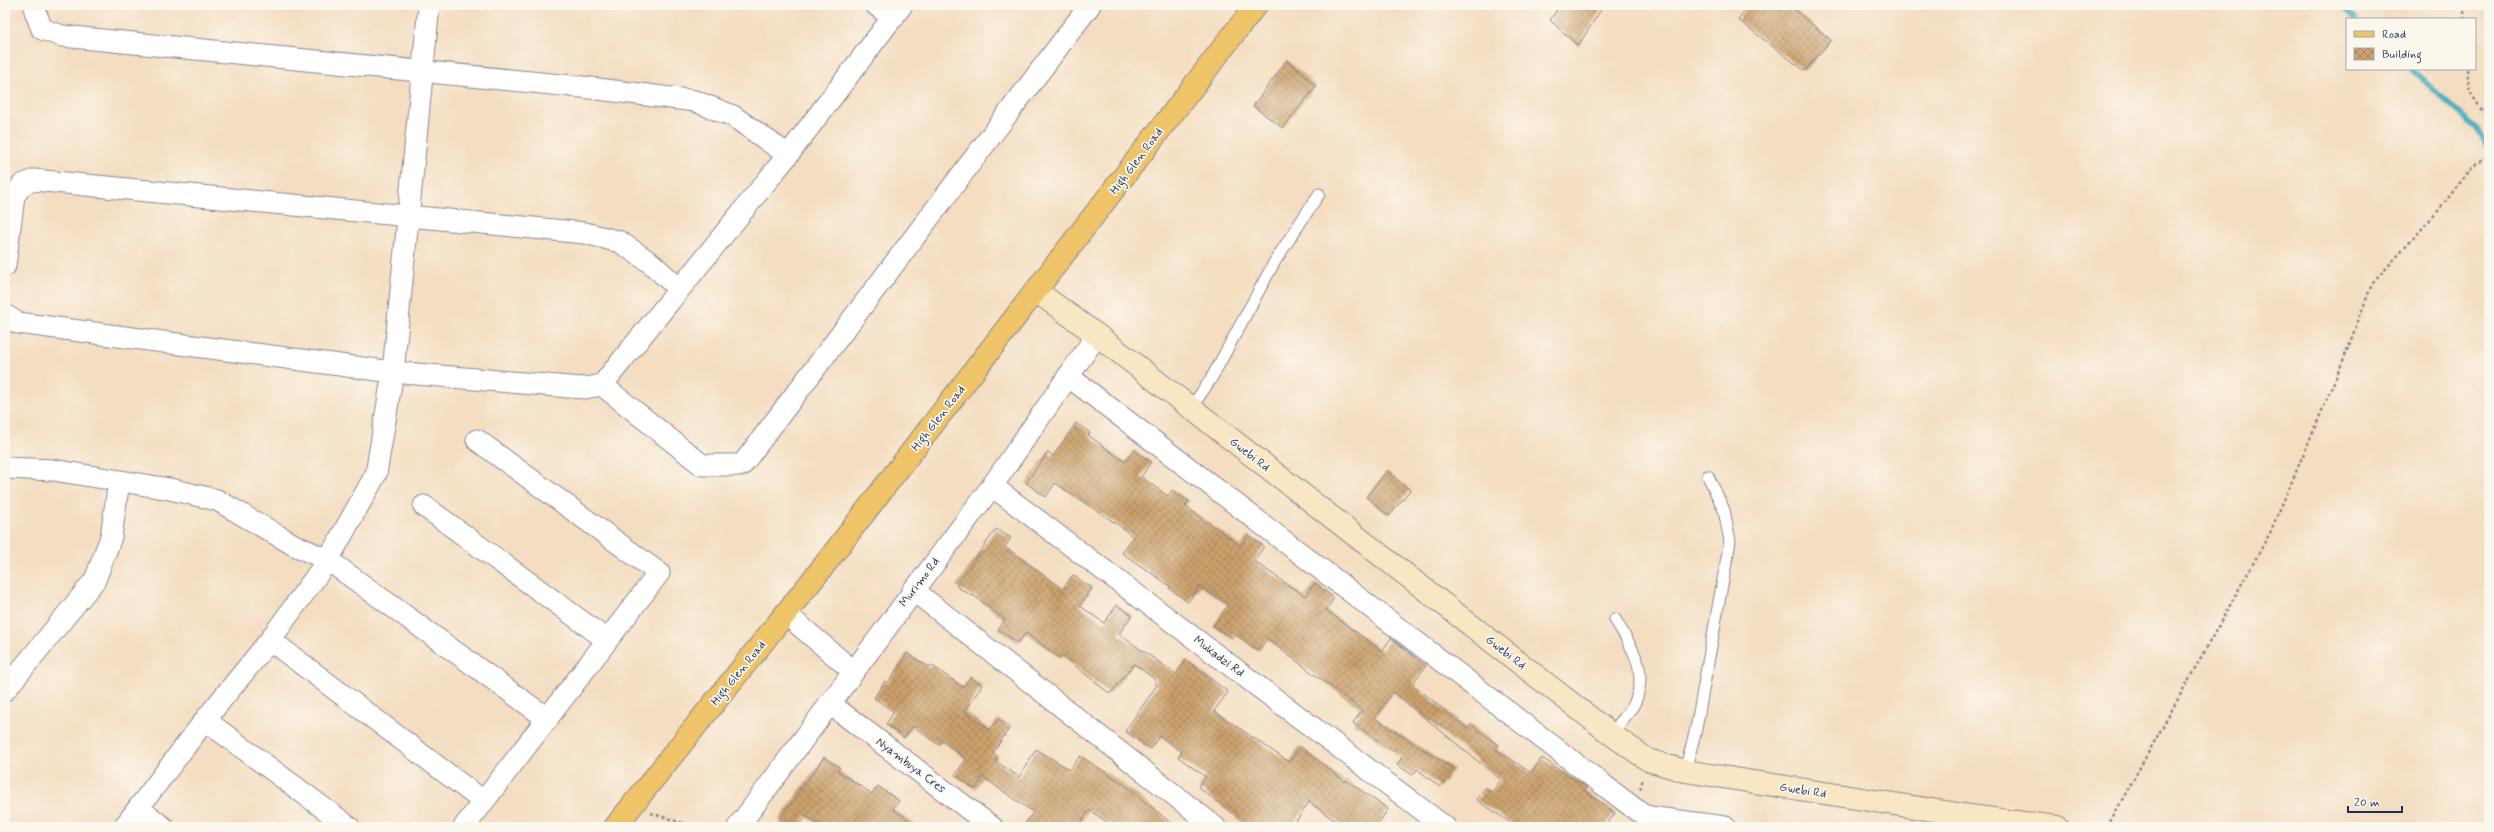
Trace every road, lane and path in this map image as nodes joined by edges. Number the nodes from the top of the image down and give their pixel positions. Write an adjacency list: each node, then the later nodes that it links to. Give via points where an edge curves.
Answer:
1 (35, 5): 10 (street, via 42,29 62,36)
2 (429, 5): 10 (street)
3 (876, 5): 7 (street)
4 (1090, 5): 23 (street, via 742,465 702,466)
5 (1256, 5): 18 (main road, High Glen Road)
6 (2464, 5): 8 (path)
7 (897, 12): 12 (street)
8 (2464, 18)
9 (2467, 70): 11 (path, via 2470,92)
10 (422, 72): 12 (street, via 695,101 733,116); 15 (street)
11 (2489, 121)
12 (788, 155): 17 (street)
13 (2489, 156): 62 (path, via 2473,166 2438,211 2372,284 2270,533)
14 (1319, 194): 24 (lane, via 1275,261 1211,379)
15 (408, 216): 16 (street, via 34,180 22,185 14,196); 17 (street, via 585,233 620,242 651,263); 21 (street)
16 (5, 266)
17 (679, 289): 23 (street)
18 (1036, 291): 20 (street, Gwebi Rd); 33 (main road, High Glen Road)
19 (5, 315): 21 (street, via 18,323)
20 (1097, 335): 22 (street, Murimo Rd); 24 (street, Gwebi Rd)
21 (393, 372): 23 (street, via 569,387); 31 (street, via 376,474)
22 (1068, 376): 29 (street, Murimo Rd); 48 (street)
23 (602, 385)
24 (1191, 408): 42 (street, Gwebi Rd)
25 (477, 440): 36 (street, via 659,573)
26 (5, 468): 28 (street, via 54,470)
27 (1708, 476): 44 (lane, via 1724,510 1730,541 1696,729)
28 (119, 481): 31 (street, via 217,500 294,544); 38 (street, via 111,537 95,580)
29 (992, 486): 32 (street, Murimo Rd); 59 (street, Mukadzi Rd)
30 (424, 506): 36 (street)
31 (328, 560): 35 (street); 40 (street)
32 (913, 590): 37 (street, Murimo Rd); 58 (street)
33 (786, 614): 37 (street); 46 (main road, High Glen Road)
34 (1615, 619): 42 (lane, via 1638,659 1641,681 1635,703)
35 (270, 640): 41 (street); 45 (street)
36 (607, 640): 40 (street)
37 (853, 671): 39 (street, Murimo Rd)
38 (5, 690)
39 (830, 703): 50 (street, Murimo Rd); 57 (street, Nyambuya Cres)
40 (548, 719): 45 (street)
41 (205, 720): 47 (street); 53 (street)
42 (1611, 734): 43 (street, Gwebi Rd)
43 (1648, 760): 44 (street, Gwebi Rd); 48 (path)
44 (1685, 771): 49 (street, Gwebi Rd)
45 (483, 801): 54 (street)
46 (632, 807): 55 (main road, High Glen Road); 56 (path)
47 (139, 809): 51 (street); 52 (street)
48 (1635, 809): 60 (street, via 1648,817)
49 (1969, 822): 61 (street, Gwebi Rd)
50 (745, 825)
51 (124, 827)
52 (163, 827)
53 (349, 827)
54 (464, 827)
55 (615, 827)
56 (703, 827)
57 (992, 827)
58 (1215, 827)
59 (1445, 827)
60 (1725, 827)
61 (2057, 827)
62 (2107, 827)

